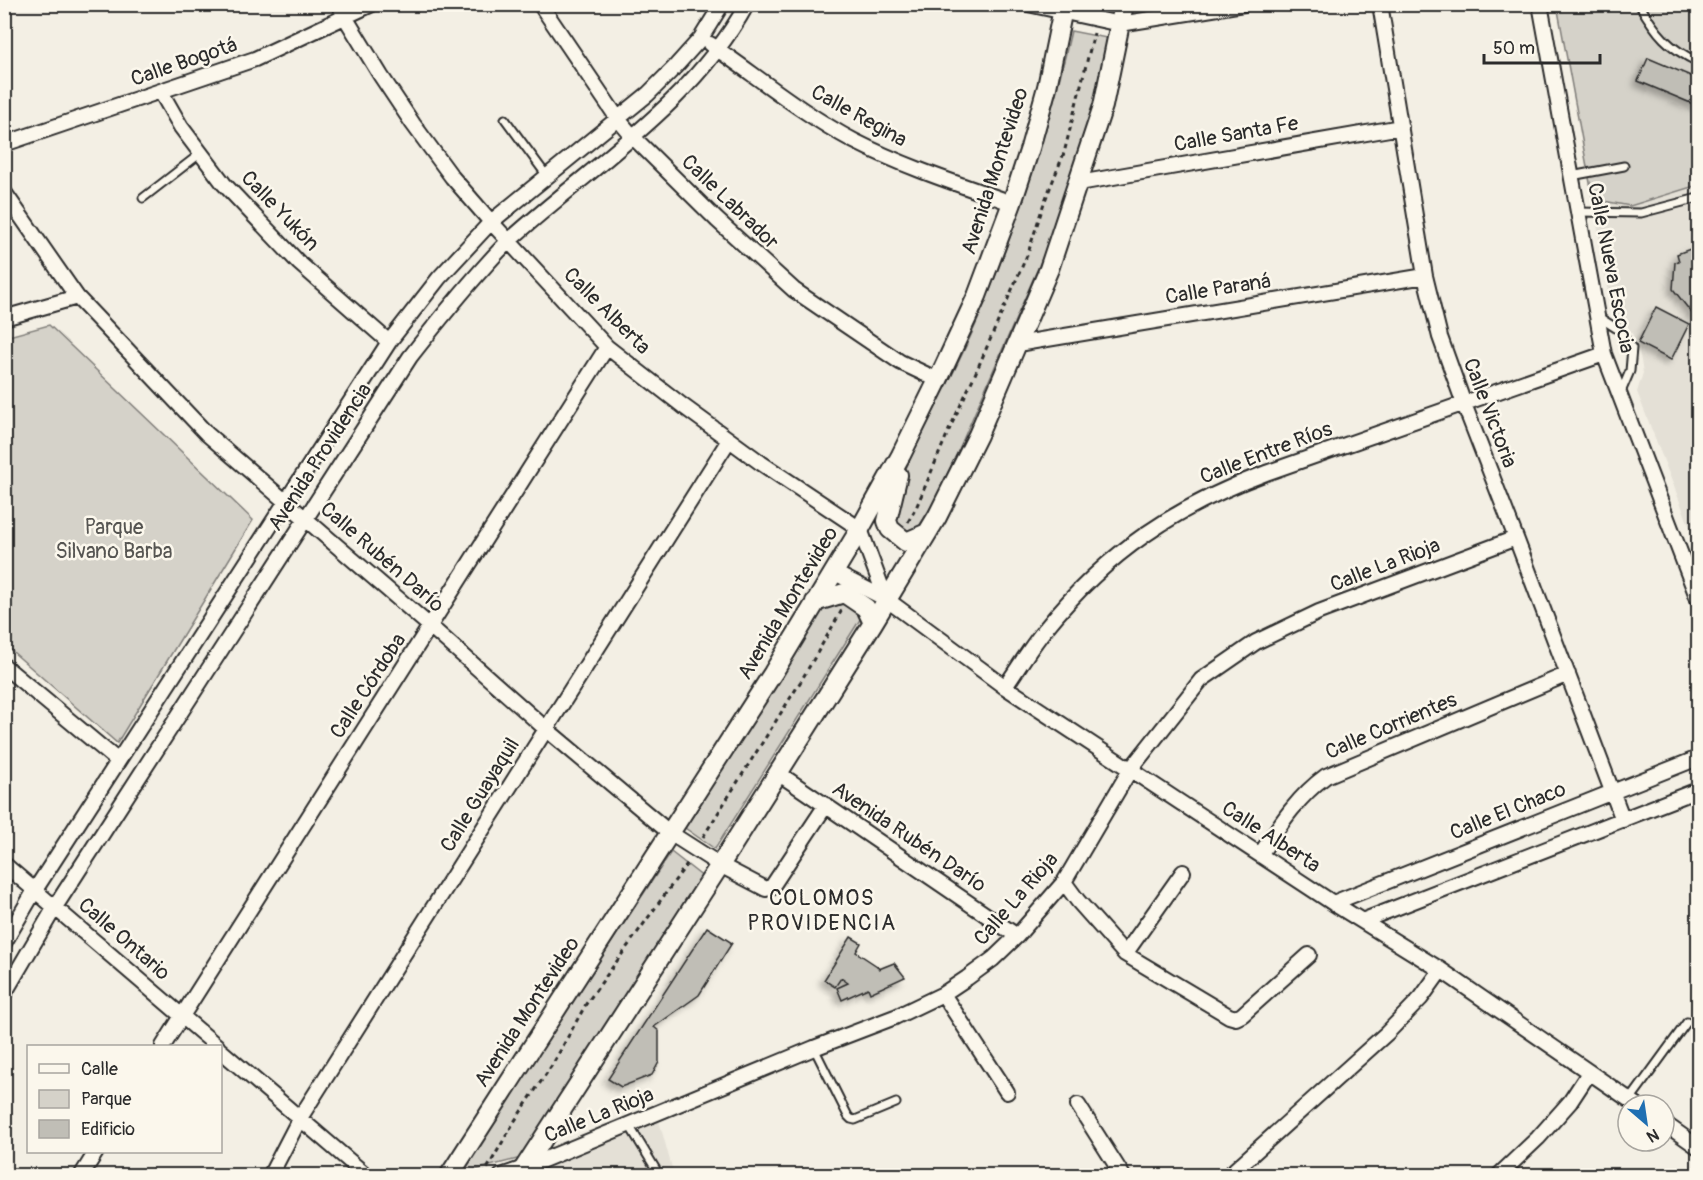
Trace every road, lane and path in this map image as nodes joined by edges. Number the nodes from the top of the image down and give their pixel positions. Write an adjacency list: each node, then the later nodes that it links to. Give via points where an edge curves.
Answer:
1 (339, 4): 13 (street, Calle Alberta)
2 (372, 4): 13 (street, Calle Bogotá)
3 (540, 4): 19 (street, Calle Labrador)
4 (722, 4): 15 (street, Avenida Providencia)
5 (747, 4): 16 (street, Avenida Providencia)
6 (1028, 4): 12 (street)
7 (1124, 4): 14 (street)
8 (1243, 4): 14 (street)
9 (1380, 4): 21 (street, Calle Victoria)
10 (1540, 4): 27 (street, Calle Nueva Escocia)
11 (1639, 4): 17 (lane, via 1656,32 1681,54)
12 (1063, 8): 14 (street); 32 (street, Avenida Montevideo, via 1047,87)
13 (345, 18): 18 (street, Calle Bogotá, via 255,59); 34 (street, Calle Alberta, via 413,124)
14 (1120, 24): 28 (street, via 1103,105)
15 (701, 38): 16 (street, Calle Regina); 19 (street, Avenida Providencia, via 668,75)
16 (718, 49): 22 (street, Avenida Providencia, via 693,80); 32 (street, Calle Regina, via 796,106 854,141 920,171)
17 (1698, 62)
18 (161, 92): 23 (street, Calle Bogotá); 24 (street, Calle Yukón)
19 (618, 119): 22 (street, Calle Labrador); 26 (street, Avenida Providencia)
20 (505, 120): 26 (lane)
21 (1401, 128): 28 (street, Calle Santa Fe); 36 (street, Calle Victoria)
22 (633, 137): 35 (street, Avenida Providencia); 44 (street, Calle Labrador, via 794,290 900,362)
23 (4, 144)
24 (201, 153): 30 (lane); 40 (street, Calle Yukón, via 224,184 299,263)
25 (1624, 166): 27 (lane)
26 (548, 176): 34 (street, Avenida Providencia)
27 (1571, 176): 33 (street, Calle Nueva Escocia)
28 (1079, 183): 41 (street)
29 (4, 192): 37 (street, Calle Rubén Darío)
30 (142, 198)
31 (1698, 198): 33 (lane, via 1641,213)
32 (1012, 202): 44 (street, Avenida Montevideo)
33 (1578, 212): 38 (street, Calle Nueva Escocia)
34 (491, 222): 35 (street, Calle Alberta); 40 (street, Avenida Providencia, via 439,278)
35 (510, 240): 42 (street, Calle Alberta); 50 (street, Avenida Providencia, via 459,295 410,357)
36 (1425, 276): 41 (street, Calle Paraná); 46 (street, Calle Victoria, via 1440,337)
37 (77, 297): 39 (street); 49 (street, Calle Rubén Darío, via 207,434)
38 (1597, 316): 43 (street, Calle Nueva Escocia); 45 (lane, via 1619,330 1632,348 1630,370)
39 (4, 318)
40 (389, 342): 49 (street, Avenida Providencia)
41 (1017, 344): 52 (street, via 978,435)
42 (607, 346): 47 (street, Calle Alberta); 59 (street, Calle Córdoba)
43 (1604, 354): 45 (street, Calle Nueva Escocia); 46 (street, Calle Entre Ríos)
44 (938, 380): 48 (street, Avenida Montevideo)
45 (1620, 394): 56 (street, Calle Nueva Escocia)
46 (1464, 404): 53 (street, Calle Victoria); 62 (street, Calle Entre Ríos, via 1233,485 1173,516 1119,554 1068,602)
47 (729, 440): 51 (street, Calle Alberta); 63 (street, Calle Guayaquil)
48 (901, 455): 51 (street, Avenida Montevideo); 52 (street, via 886,517 888,526 906,542)
49 (286, 502): 50 (street, Calle Rubén Darío); 65 (street, Avenida Providencia)
50 (305, 518): 59 (street, Calle Rubén Darío); 80 (street, Avenida Providencia)
51 (860, 529): 54 (street, Avenida Montevideo); 55 (street)
52 (927, 533): 55 (street)
53 (1516, 538): 61 (street, Calle Victoria); 66 (street, Calle La Rioja, via 1319,612 1256,642 1201,680)
54 (833, 572): 55 (street, Calle Alberta); 57 (street, Avenida Montevideo)
55 (886, 599): 58 (street); 62 (street, Calle Alberta)
56 (1698, 599)
57 (815, 602): 58 (street, via 847,594 866,608); 72 (street, Avenida Montevideo)
58 (873, 623): 67 (street)
59 (431, 627): 63 (street, Calle Rubén Darío); 89 (street, Calle Córdoba)
60 (4, 666): 65 (street)
61 (1568, 674): 69 (street, Calle Victoria); 73 (street, Calle Corrientes, via 1326,776 1285,816)
62 (1005, 687): 66 (street, Calle Alberta)
63 (546, 729): 72 (street, Calle Rubén Darío); 101 (street, Calle Guayaquil)
64 (1698, 758): 69 (street, Calle El Chaco)
65 (118, 761): 78 (street, Avenida Providencia)
66 (1130, 770): 73 (street, Calle Alberta); 77 (street, Calle La Rioja)
67 (778, 773): 70 (street, Avenida Rubén Darío); 75 (street)
68 (1698, 790): 71 (street)
69 (1611, 792): 71 (street, Calle Victoria); 79 (street, Calle El Chaco)
70 (826, 805): 75 (street, Calle Rubén Darío, via 771,888 766,889); 82 (street, Avenida Rubén Darío)
71 (1623, 820): 81 (street)
72 (670, 833): 75 (street, Calle Rubén Darío); 110 (street, Avenida Montevideo)
73 (1260, 855): 79 (street, Calle Alberta)
74 (4, 864): 78 (street, Calle Ontario)
75 (720, 864): 106 (street)
76 (1183, 872): 84 (street)
77 (1064, 882): 82 (street, Calle La Rioja); 84 (street)
78 (35, 890): 80 (street, Calle Ontario); 83 (street, Avenida Providencia)
79 (1333, 903): 81 (street, Calle Alberta)
80 (55, 907): 87 (street, Avenida Providencia); 89 (street, Calle Ontario)
81 (1362, 921): 86 (street, Calle Alberta)
82 (1017, 936): 88 (street, Calle La Rioja, via 993,959)
83 (4, 943)
84 (1125, 954): 85 (street, via 1236,1018)
85 (1310, 956)
86 (1441, 970): 95 (street, Calle Alberta); 114 (street, via 1394,1026)
87 (4, 994)
88 (943, 994): 93 (street, Calle La Rioja); 96 (street)
89 (182, 1017): 91 (street, Calle Córdoba); 92 (street, Calle Ontario)
90 (1687, 1022): 98 (lane)
91 (164, 1045)
92 (215, 1045)
93 (814, 1048): 99 (lane, via 851,1119); 102 (street, Calle La Rioja)
94 (222, 1052): 101 (street)
95 (1589, 1073): 97 (street, Calle Alberta); 115 (street, via 1570,1102)
96 (1006, 1092)
97 (1619, 1093)
98 (1641, 1093)
99 (896, 1103)
100 (1077, 1105): 113 (street)
101 (300, 1118): 108 (street, Calle Guayaquil); 109 (street)
102 (628, 1125): 106 (street, Calle La Rioja); 112 (lane)
103 (1676, 1131): 104 (street)
104 (1698, 1147)
105 (95, 1153): 107 (street)
106 (522, 1172): 111 (street, Calle La Rioja)
107 (81, 1176)
108 (270, 1176)
109 (368, 1176)
110 (449, 1176)
111 (501, 1176)
112 (660, 1176)
113 (1123, 1176)
114 (1228, 1176)
115 (1498, 1176)

